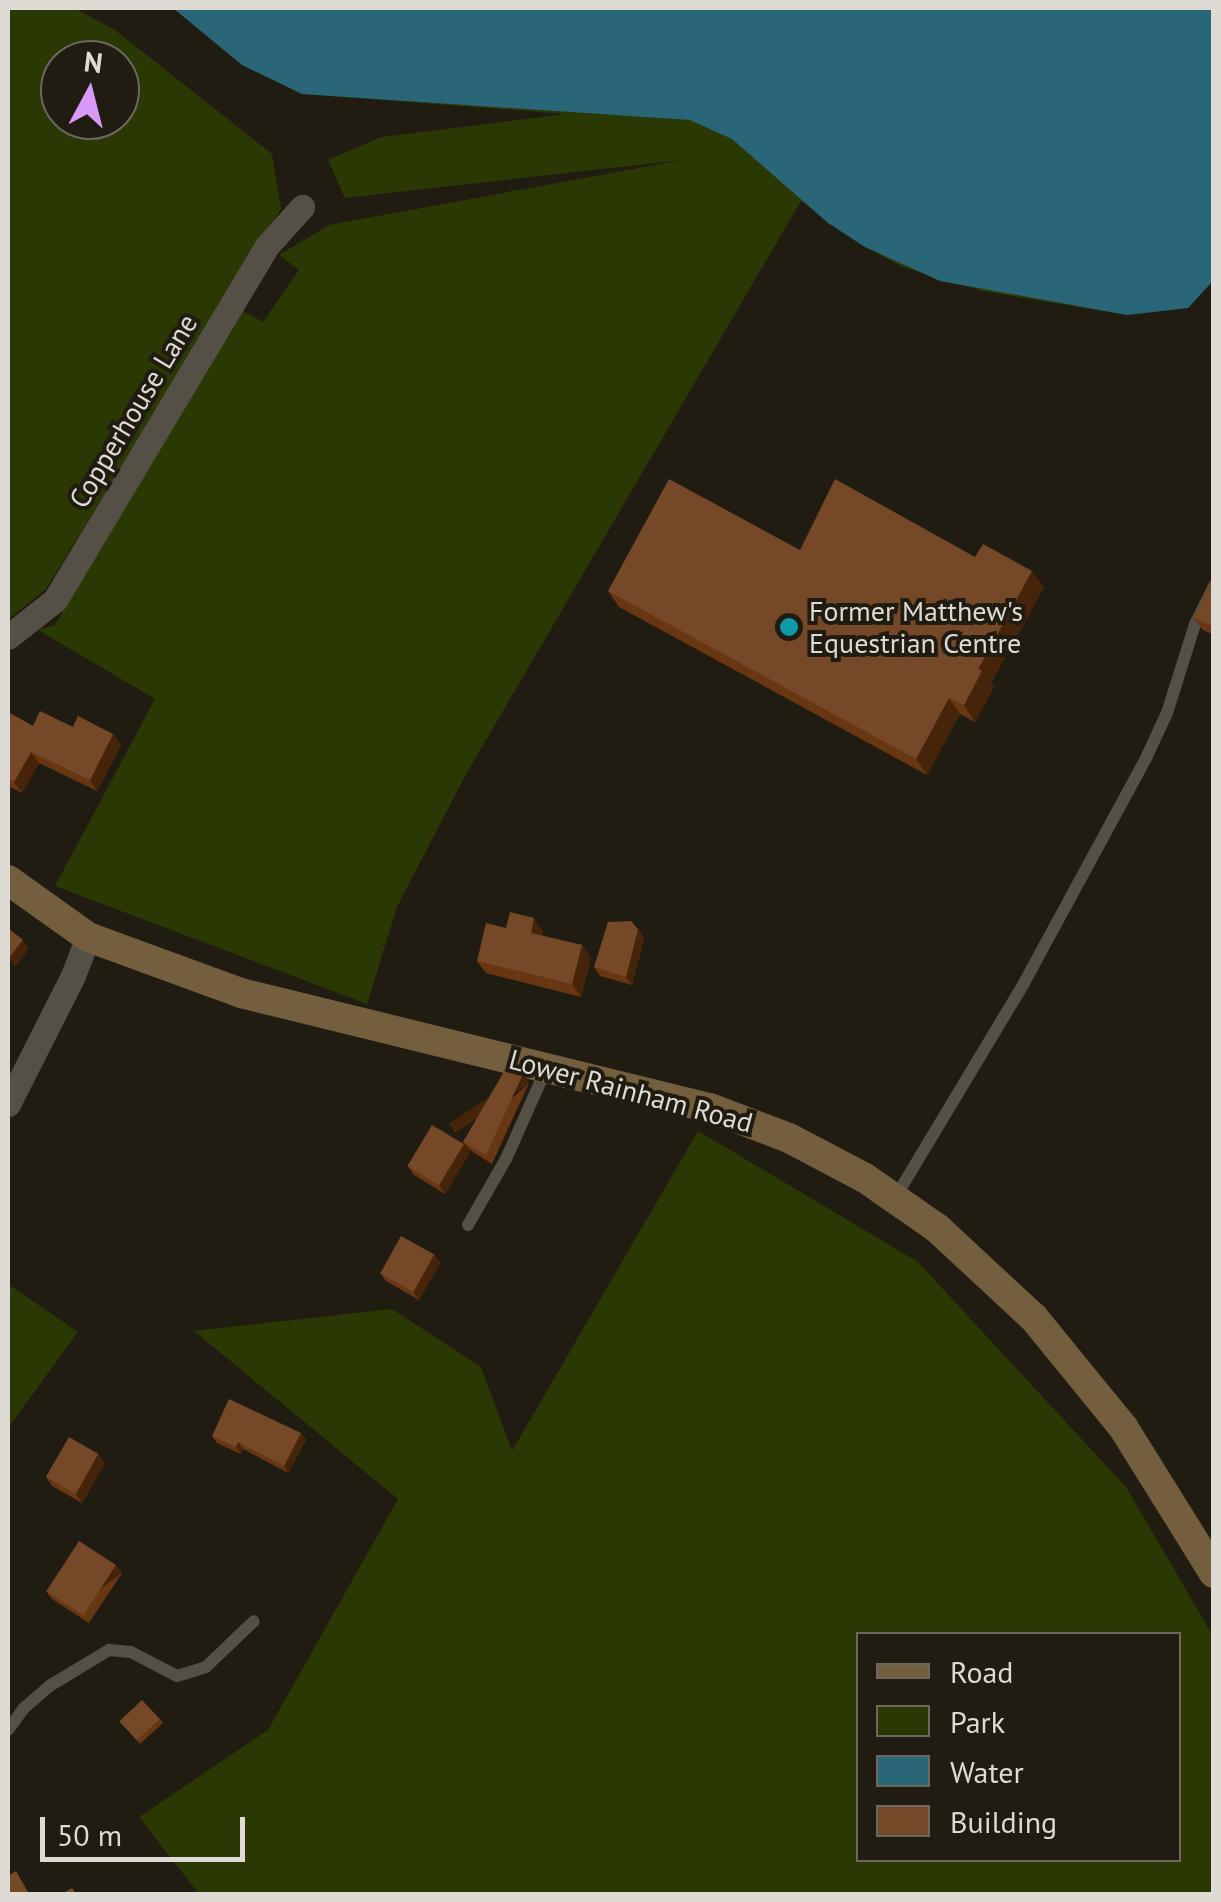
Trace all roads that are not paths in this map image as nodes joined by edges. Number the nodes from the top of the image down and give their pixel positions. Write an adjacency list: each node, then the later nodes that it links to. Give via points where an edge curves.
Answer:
1 (302, 207): 3 (street, Copperhouse Lane, via 266,246 55,600)
2 (1214, 586): 8 (lane, via 1147,756 1024,983)
3 (8, 637)
4 (8, 880): 5 (main road, Lower Rainham Road)
5 (88, 937): 6 (main road, Lower Rainham Road, via 241,993); 7 (street)
6 (546, 1067): 8 (main road, Lower Rainham Road, via 748,1122); 9 (lane)
7 (8, 1104)
8 (895, 1198): 10 (main road, Lower Rainham Road, via 1016,1298 1087,1378)
9 (468, 1226)
10 (1214, 1572)
11 (254, 1621): 12 (lane, via 206,1666 177,1676 131,1652 109,1650 51,1686)
12 (8, 1730)

